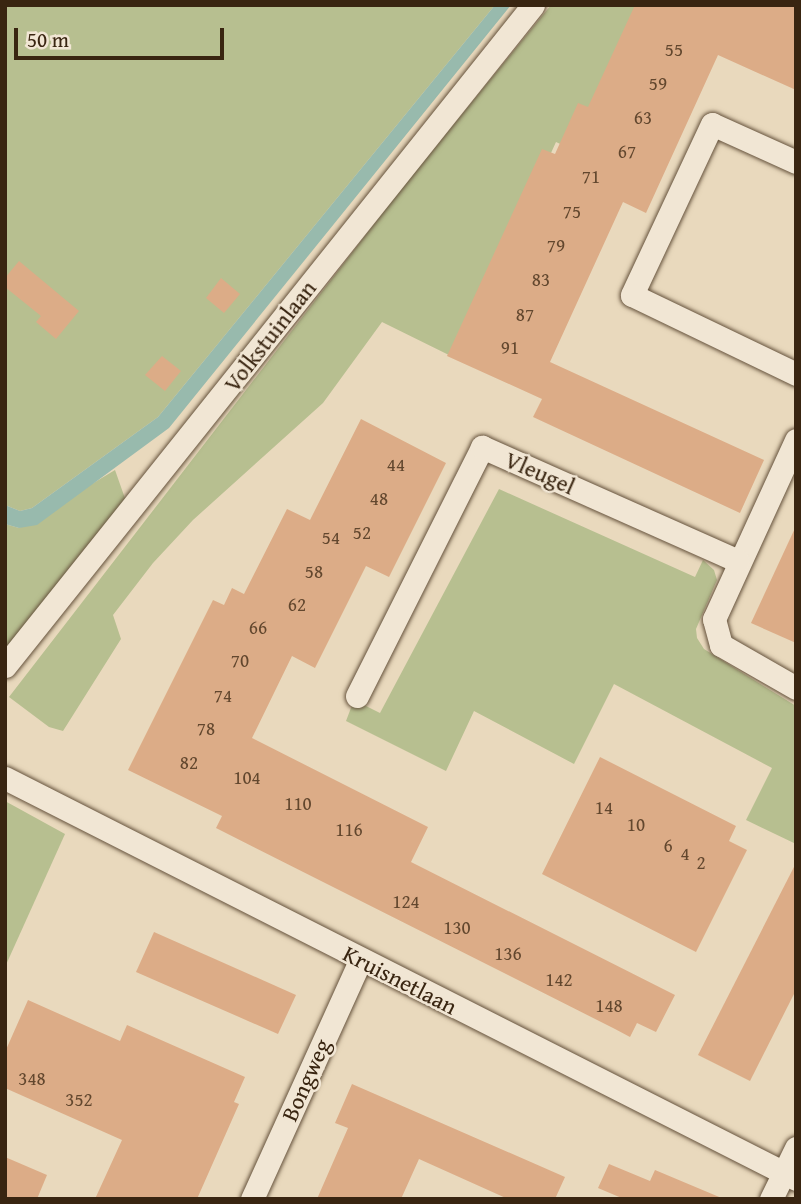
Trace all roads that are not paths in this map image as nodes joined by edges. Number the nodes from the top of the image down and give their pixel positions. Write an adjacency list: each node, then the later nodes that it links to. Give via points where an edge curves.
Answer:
1 (533, 5): 6 (street, Volkstuinlaan)
2 (796, 162): 3 (street, via 712,124 632,295)
3 (796, 374)
4 (796, 440): 5 (street)
5 (738, 561): 7 (street, via 713,619 721,645); 8 (street, Vleugel, via 482,447)
6 (5, 666)
7 (796, 688)
8 (357, 696)
9 (5, 778): 10 (street, Kruisnetlaan)
10 (360, 961): 12 (street, Kruisnetlaan); 13 (street, Bongweg)
11 (796, 1148): 12 (street)
12 (790, 1176): 14 (street)
13 (252, 1199)
14 (771, 1199)

